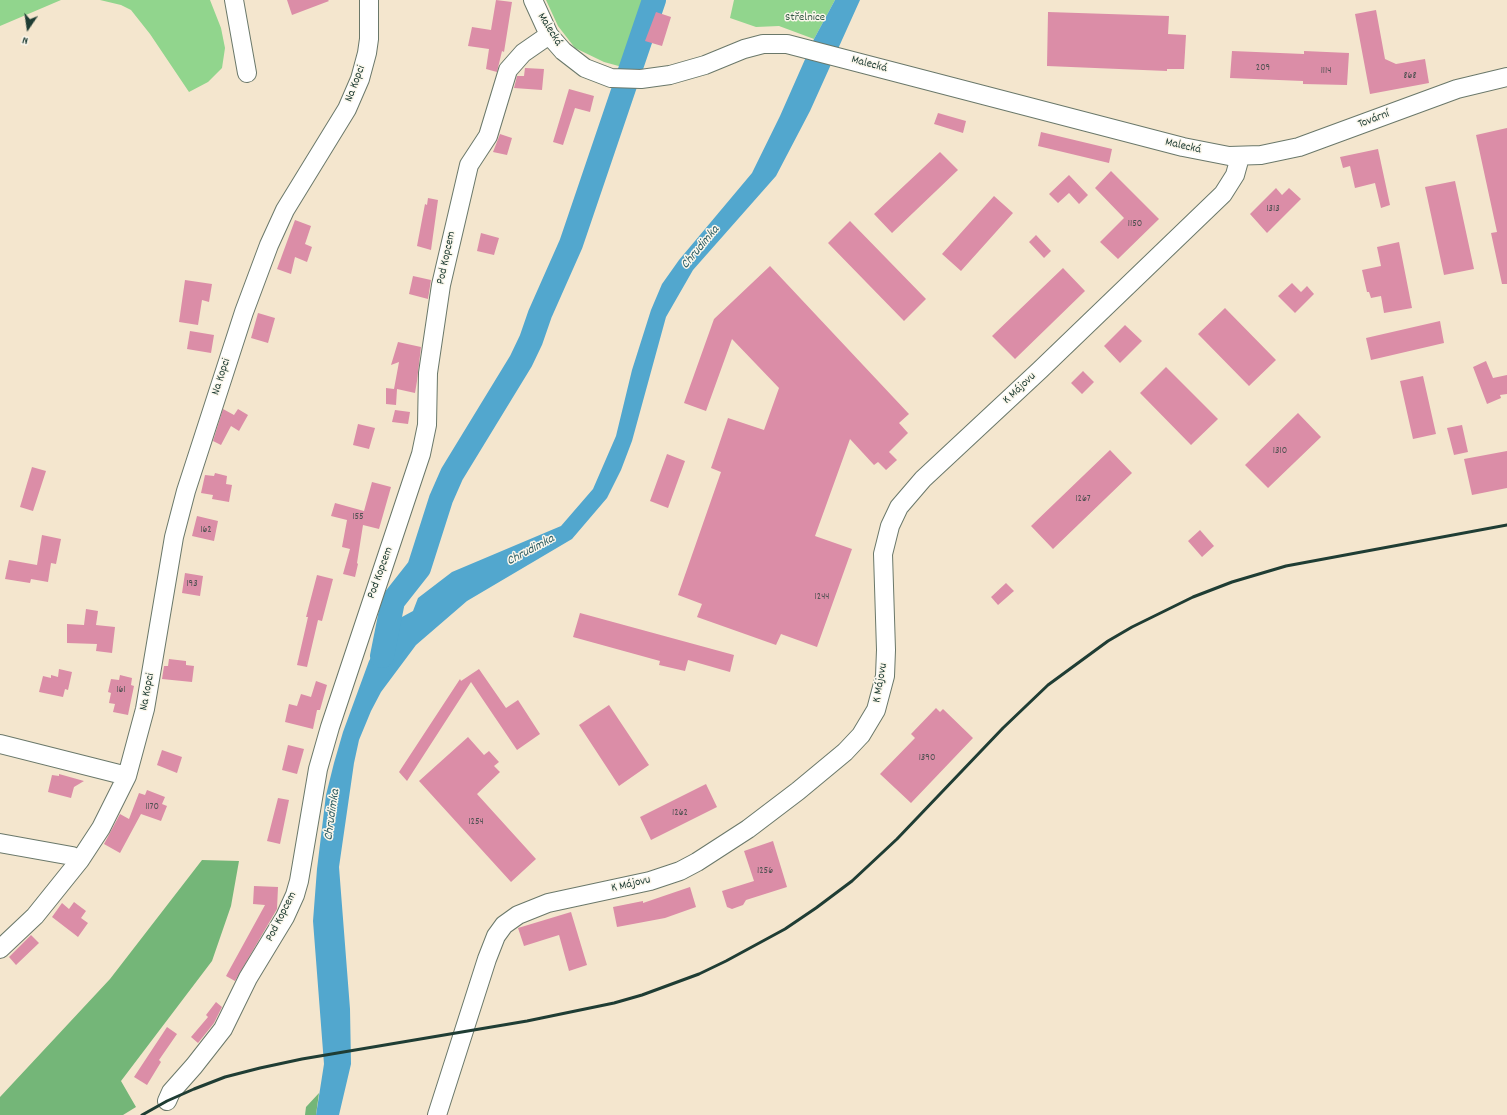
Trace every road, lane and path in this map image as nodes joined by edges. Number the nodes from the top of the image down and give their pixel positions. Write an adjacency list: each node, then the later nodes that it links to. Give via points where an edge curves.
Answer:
1 (234, 0): 5 (street)
2 (369, 0): 9 (street, Na Kopci, via 369,39 360,79 347,108 285,210 269,245 244,312 186,491 174,537 145,709)
3 (533, 0): 4 (street, Malecká)
4 (549, 35): 7 (street, Malecká, via 578,63 595,72 619,79 670,75 763,44 796,46 1183,147); 13 (street, Pod Kopcem, via 526,50 508,70 488,136 469,165 441,285 428,374 427,425 421,454 318,769 295,895 286,917 248,978 223,1028 171,1092)
5 (247, 73)
6 (1507, 77): 7 (street, Tovární, via 1457,89 1307,144 1261,155)
7 (1240, 157): 14 (street, K Májovu, via 1235,175 1224,194 914,487 899,507 890,526 883,554 885,676 876,710 861,735 845,752 792,796 697,862 650,881 548,903 518,915 504,925 496,936 487,959)
8 (0, 744): 9 (street)
9 (127, 776): 11 (street, Na Kopci, via 101,828)
10 (0, 843): 11 (street, via 72,856)
11 (80, 860): 12 (street, Na Kopci, via 35,916)
12 (0, 949)
13 (167, 1101)
14 (437, 1115)

